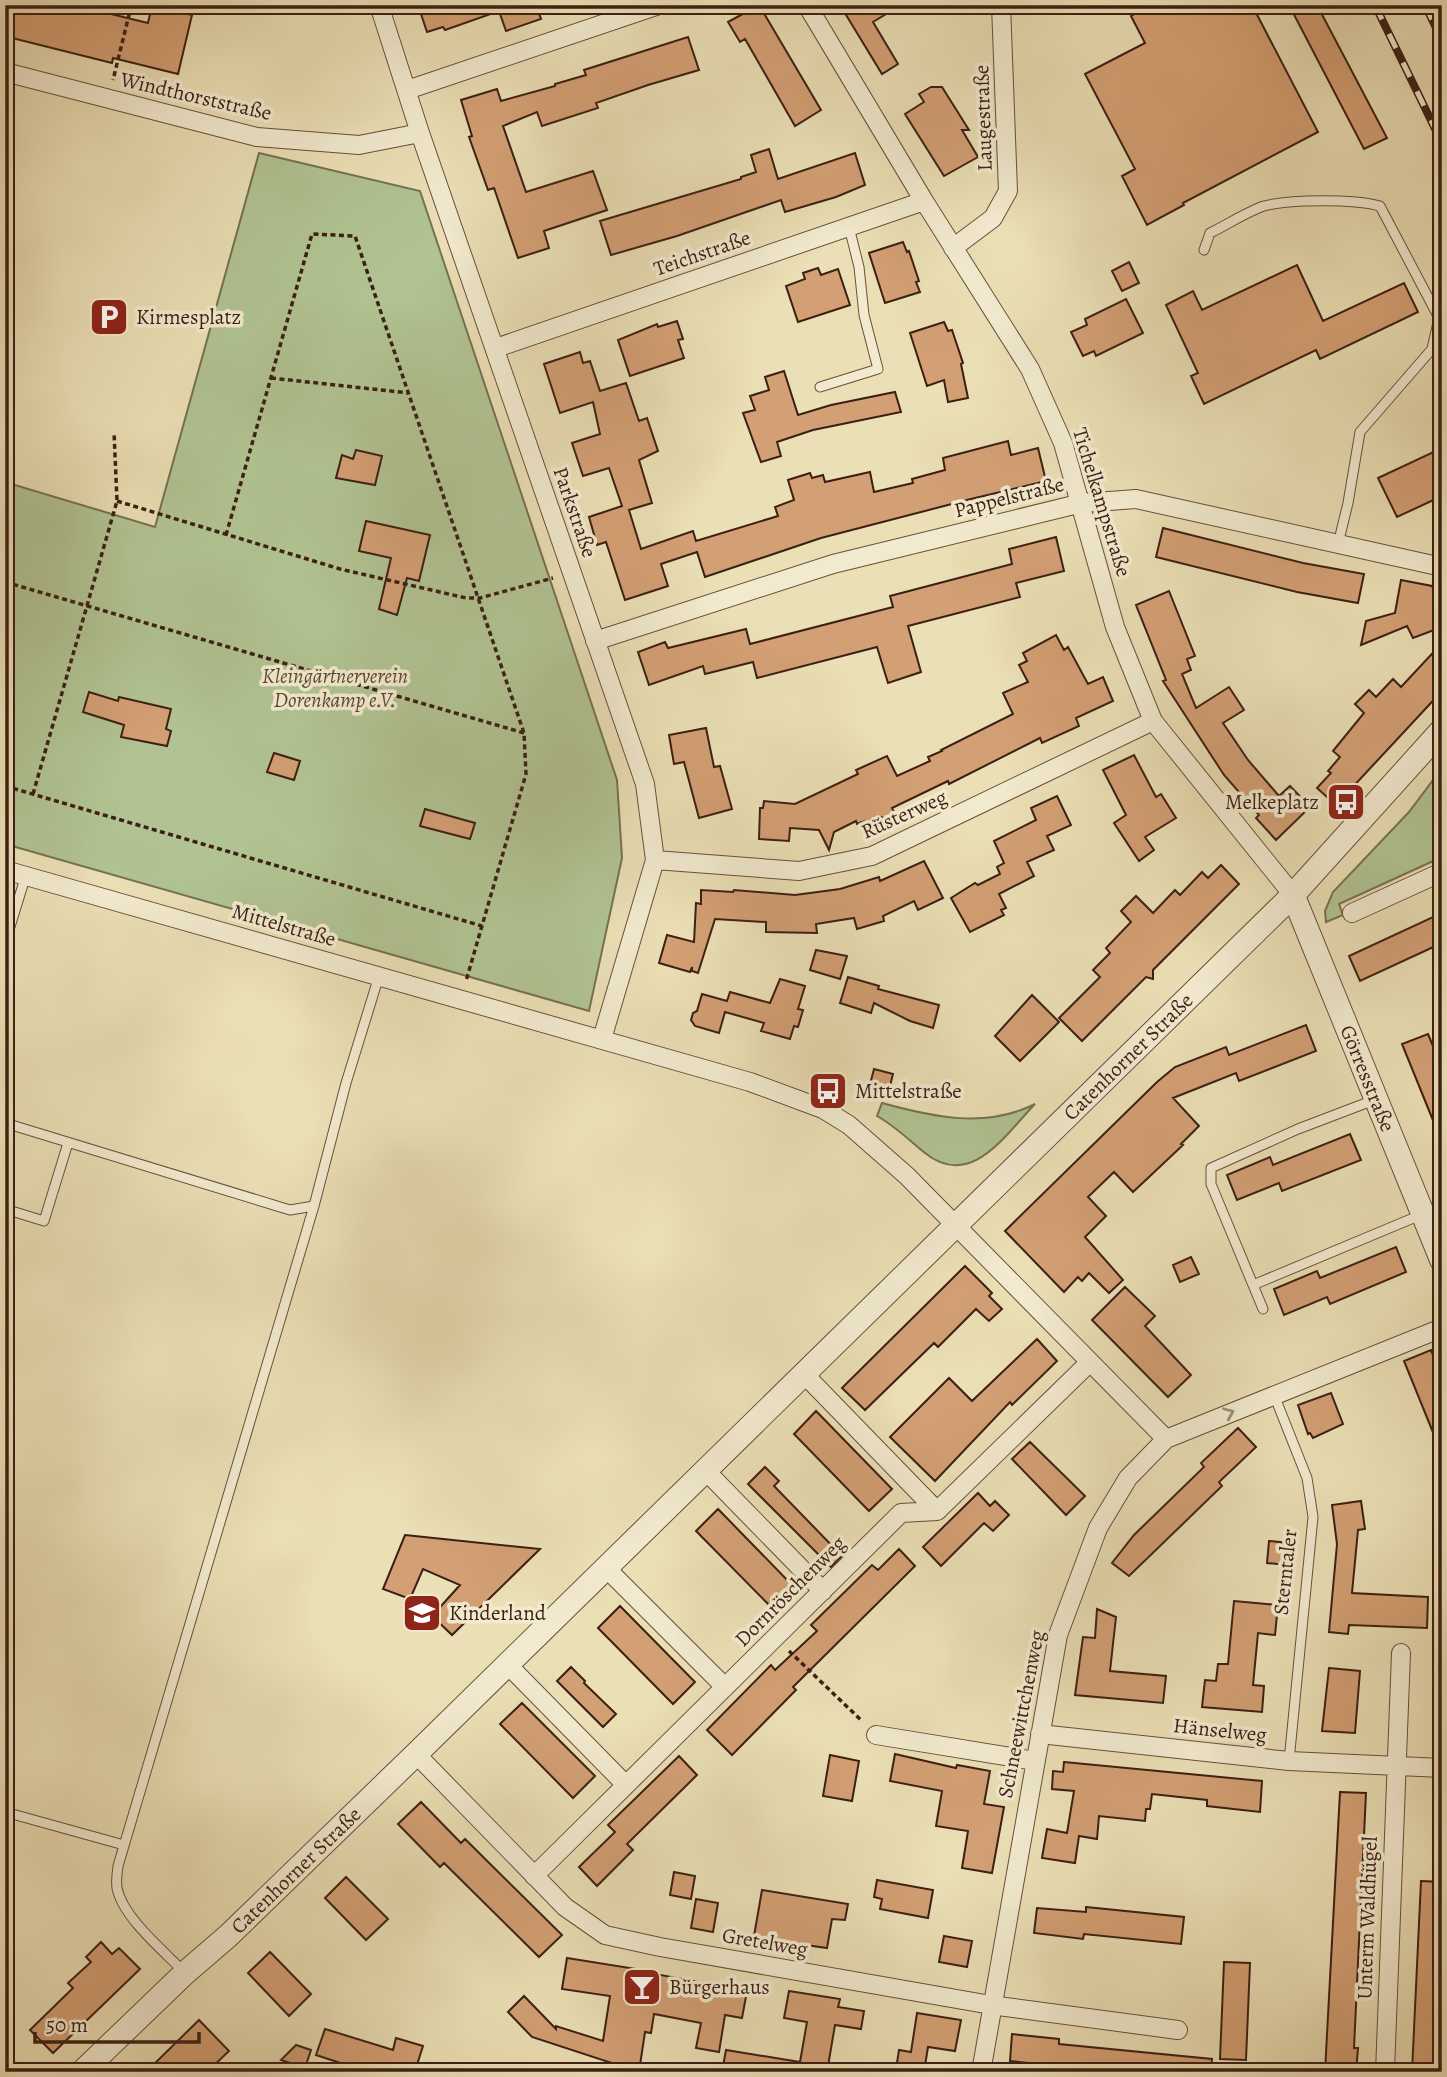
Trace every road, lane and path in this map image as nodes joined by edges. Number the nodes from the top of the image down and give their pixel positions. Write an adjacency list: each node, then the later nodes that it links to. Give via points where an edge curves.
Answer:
1 (86, 5): 9 (path)
2 (131, 5): 9 (path)
3 (192, 5): 8 (path)
4 (379, 5): 11 (street, Parkstraße)
5 (659, 5): 11 (street)
6 (807, 5): 14 (street, Tichelkampstraße)
7 (1001, 5): 16 (street, Laugestraße, via 1008,191 993,218)
8 (224, 13)
9 (129, 15): 12 (path)
10 (5, 72): 12 (street, Windthorststraße)
11 (407, 90): 13 (street, Parkstraße)
12 (108, 99): 13 (street, Windthorststraße, via 257,137 359,145)
13 (420, 133): 18 (street, Parkstraße)
14 (924, 201): 15 (street, Teichstraße); 16 (street, Tichelkampstraße)
15 (849, 227): 18 (street, Teichstraße); 20 (lane, via 878,369)
16 (953, 248): 24 (street, Tichelkampstraße, via 1030,369 1063,443)
17 (1204, 250): 26 (lane, via 1210,233 1264,206 1362,201 1380,206 1439,318 1432,349 1360,432)
18 (496, 348): 28 (street, Parkstraße)
19 (271, 378): 21 (path); 21 (path, via 312,233 355,236); 25 (path)
20 (820, 387)
21 (409, 393): 30 (path)
22 (114, 432): 23 (path)
23 (117, 501): 25 (path); 31 (path)
24 (1082, 503): 26 (street, Pappelstraße, via 1136,499); 32 (street, Pappelstraße, via 833,564); 33 (street, Tichelkampstraße, via 1115,626)
25 (226, 535): 30 (path, via 340,569)
26 (1338, 544): 27 (street, Pappelstraße)
27 (1442, 567)
28 (572, 572): 30 (path); 32 (street, Parkstraße)
29 (5, 582): 31 (path)
30 (480, 598): 35 (path)
31 (86, 606): 35 (path); 37 (path)
32 (595, 641): 38 (street, Parkstraße, via 645,783)
33 (1153, 721): 38 (street, Rüsterweg, via 872,856 799,871); 42 (street, Tichelkampstraße)
34 (1442, 730): 42 (street, Catenhorner Straße)
35 (524, 733): 44 (path, via 526,774)
36 (5, 786): 37 (path)
37 (33, 794): 44 (path)
38 (655, 860): 48 (street, Parkstraße)
39 (5, 870): 41 (street, Mittelstraße)
40 (1442, 872): 43 (street)
41 (26, 876): 45 (lane); 46 (street, Mittelstraße)
42 (1293, 895): 49 (street, Görresstraße); 55 (street, Catenhorner Straße)
43 (1352, 913)
44 (482, 926): 47 (path)
45 (5, 943)
46 (379, 976): 47 (street, Mittelstraße); 52 (lane)
47 (461, 999): 48 (street, Mittelstraße)
48 (602, 1039): 55 (street, Mittelstraße, via 750,1082 823,1109 907,1176)
49 (1376, 1100): 54 (street, Görresstraße); 57 (lane, via 1211,1168 1211,1184)
50 (5, 1123): 51 (lane)
51 (68, 1143): 52 (lane, via 290,1210); 53 (lane, via 44,1221)
52 (314, 1206): 81 (lane)
53 (5, 1209)
54 (1423, 1214): 56 (street, Görresstraße); 57 (lane)
55 (955, 1225): 60 (street); 61 (street, Catenhorner Straße)
56 (1442, 1261)
57 (1253, 1285): 58 (lane)
58 (1263, 1309)
59 (1442, 1328): 62 (street)
60 (1090, 1362): 63 (street); 65 (street)
61 (805, 1375): 64 (street, Catenhorner Straße); 65 (street)
62 (1274, 1395): 63 (street, one-way to 62); 75 (lane, Sterntaler, via 1307,1478 1313,1517)
63 (1166, 1439): 72 (street, Schneewittchenweg, via 1128,1478 1098,1528 1058,1635)
64 (705, 1471): 66 (street, Catenhorner Straße); 67 (street)
65 (937, 1511): 67 (street, Dornröschenweg, via 901,1513)
66 (605, 1567): 70 (street, Catenhorner Straße); 71 (street)
67 (823, 1591): 68 (street, Dornröschenweg)
68 (776, 1638): 71 (street, Dornröschenweg); 73 (path)
69 (1401, 1653): 77 (street)
70 (507, 1664): 74 (street, Catenhorner Straße); 79 (street)
71 (725, 1687): 79 (street, Dornröschenweg)
72 (1040, 1734): 75 (street, Hänselweg); 76 (street, Schneewittchenweg)
73 (876, 1735): 76 (street)
74 (416, 1754): 82 (street, Gretelweg); 83 (street, Catenhorner Straße)
75 (1289, 1760): 77 (street, Hänselweg)
76 (1035, 1761): 84 (street, Schneewittchenweg)
77 (1395, 1766): 78 (street, Hänselweg); 88 (street, Unterm Waldhügel)
78 (1442, 1768)
79 (625, 1784): 82 (street, Dornröschenweg)
80 (5, 1812): 81 (lane)
81 (124, 1845): 83 (lane, via 117,1866 120,1897 128,1913)
82 (534, 1876): 84 (street, Gretelweg, via 565,1908 605,1935)
83 (185, 1973): 86 (street, Catenhorner Straße)
84 (991, 2005): 85 (street, Gretelweg); 87 (street, Schneewittchenweg)
85 (1178, 2030)
86 (82, 2072)
87 (981, 2072)
88 (1385, 2072)

